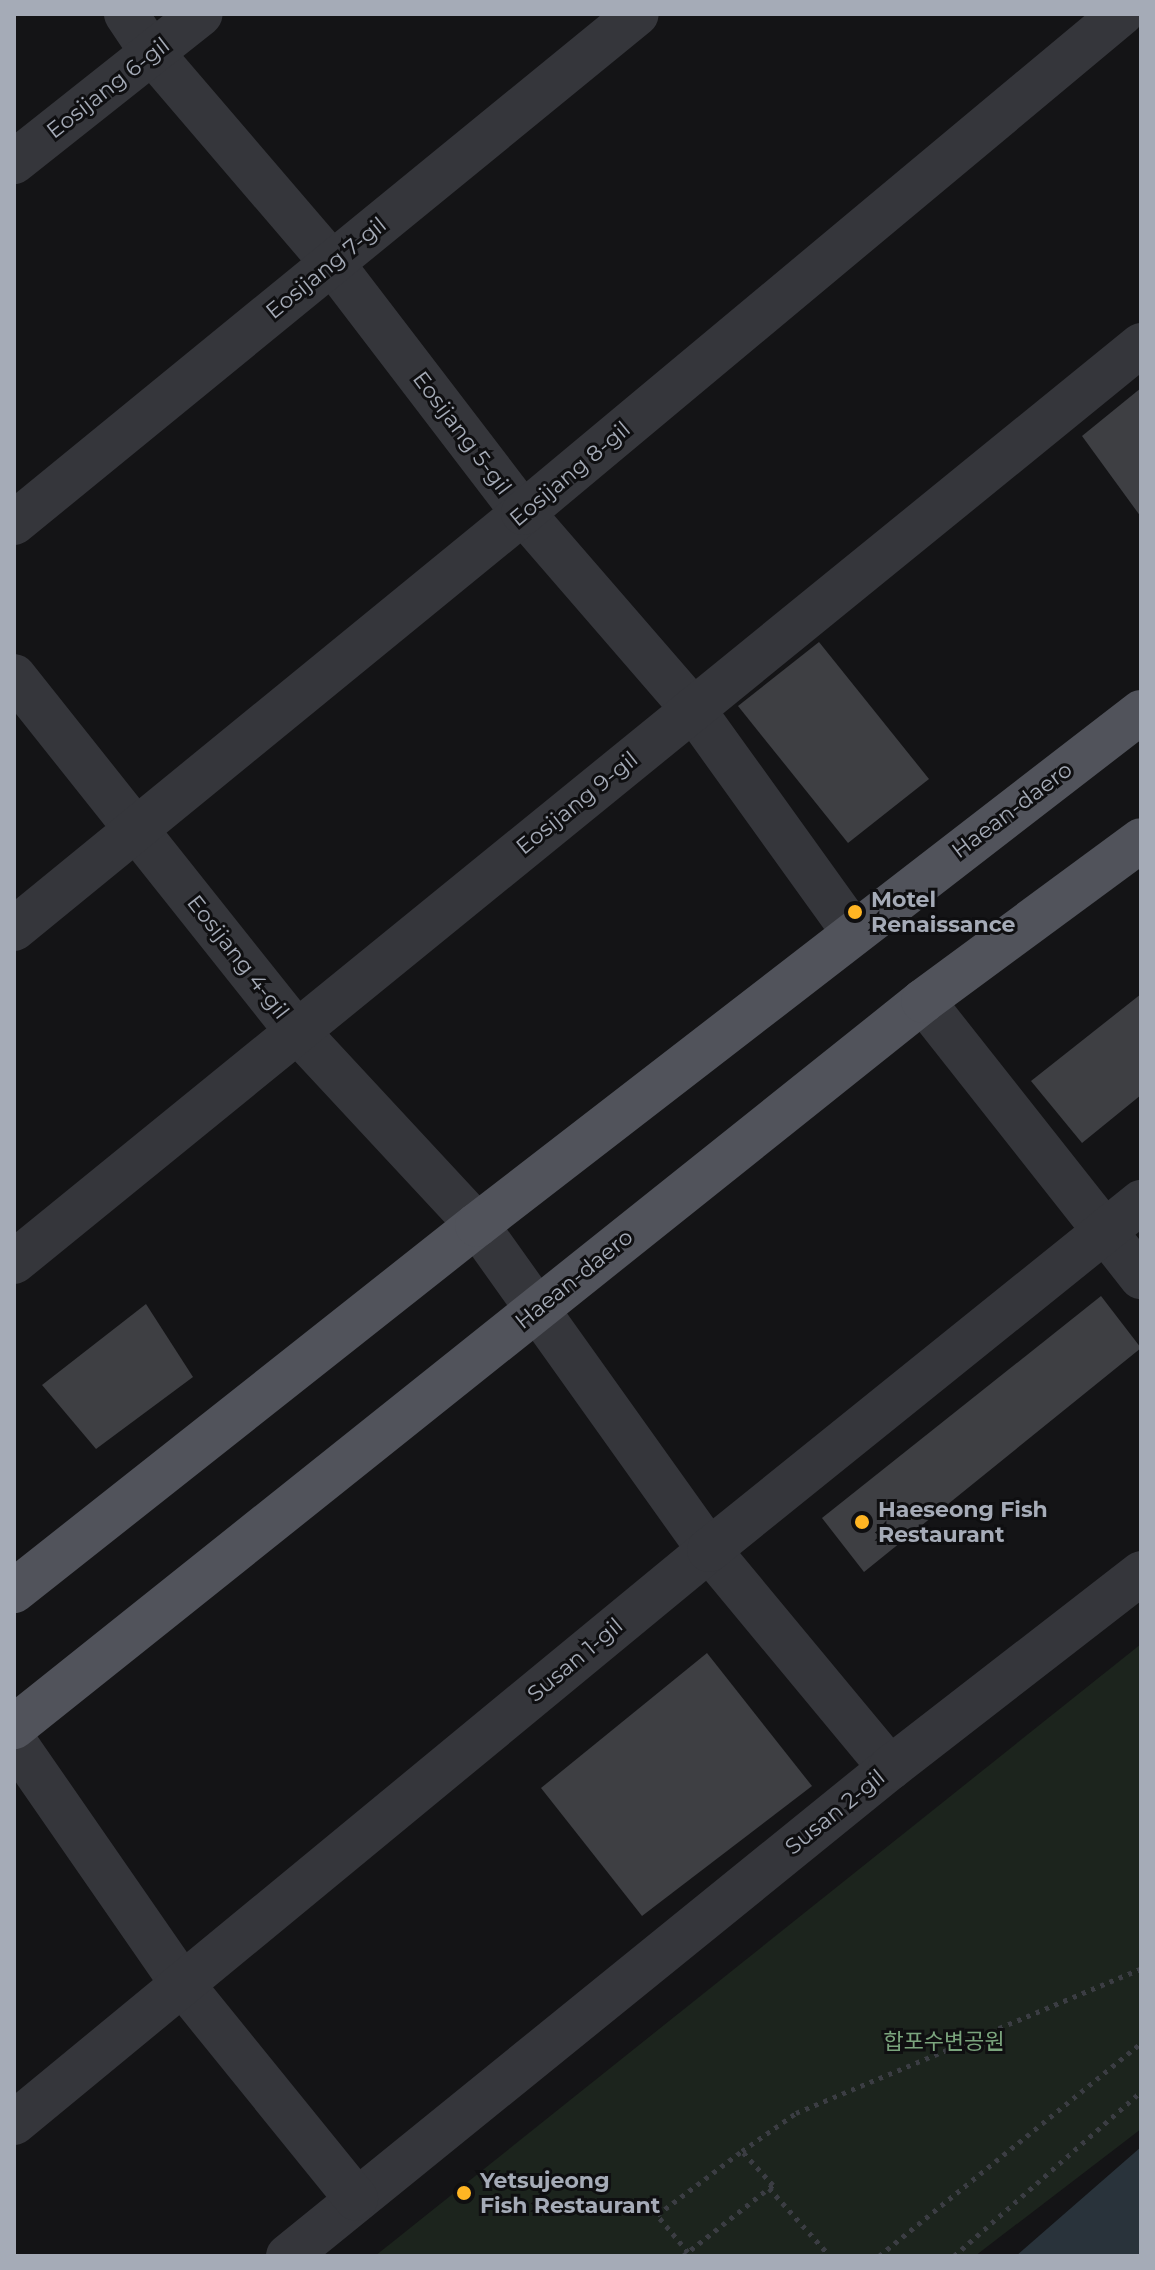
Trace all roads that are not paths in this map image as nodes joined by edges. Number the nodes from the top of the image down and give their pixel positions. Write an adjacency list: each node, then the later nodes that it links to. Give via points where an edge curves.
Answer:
1 (126, 14): 5 (street, Eosijang 5-gil)
2 (201, 14): 5 (street, Eosijang 6-gil)
3 (637, 14): 7 (street, Eosijang 7-gil)
4 (1121, 14): 9 (street, Eosijang 8-gil)
5 (152, 53): 6 (street, Eosijang 6-gil); 7 (street, Eosijang 5-gil)
6 (14, 162)
7 (332, 263): 9 (street, Eosijang 5-gil); 10 (street, Eosijang 7-gil)
8 (1141, 345): 12 (street, Eosijang 9-gil)
9 (523, 513): 12 (street, Eosijang 5-gil); 14 (street, Eosijang 8-gil)
10 (14, 523)
11 (14, 676): 14 (street, Eosijang 4-gil)
12 (693, 709): 17 (street, Eosijang 5-gil); 19 (street, Eosijang 9-gil)
13 (1141, 712): 17 (main road, Haean-daero)
14 (135, 828): 16 (street, Eosijang 8-gil); 19 (street, Eosijang 4-gil)
15 (1141, 840): 18 (main road, Haean-daero)
16 (14, 929)
17 (853, 932): 21 (main road, Haean-daero)
18 (923, 1001): 22 (street); 25 (main road, Haean-daero)
19 (296, 1030): 21 (street, Eosijang 4-gil); 23 (street, Eosijang 9-gil)
20 (1141, 1202): 22 (street, Susan 1-gil)
21 (477, 1225): 25 (street, Susan 2-gil); 28 (main road, Haean-daero)
22 (1105, 1230): 24 (street); 26 (street, Susan 1-gil)
23 (14, 1262)
24 (1141, 1277)
25 (537, 1309): 26 (street, Susan 2-gil); 29 (main road, Haean-daero)
26 (709, 1550): 31 (street, Susan 2-gil); 32 (street, Susan 1-gil)
27 (1141, 1573): 31 (street)
28 (14, 1591)
29 (14, 1727)
30 (14, 1741): 32 (street)
31 (890, 1768): 34 (street, Susan 2-gil)
32 (183, 1985): 33 (street, Susan 1-gil); 34 (street)
33 (14, 2123)
34 (356, 2199): 35 (street, Susan 2-gil)
35 (288, 2256)

